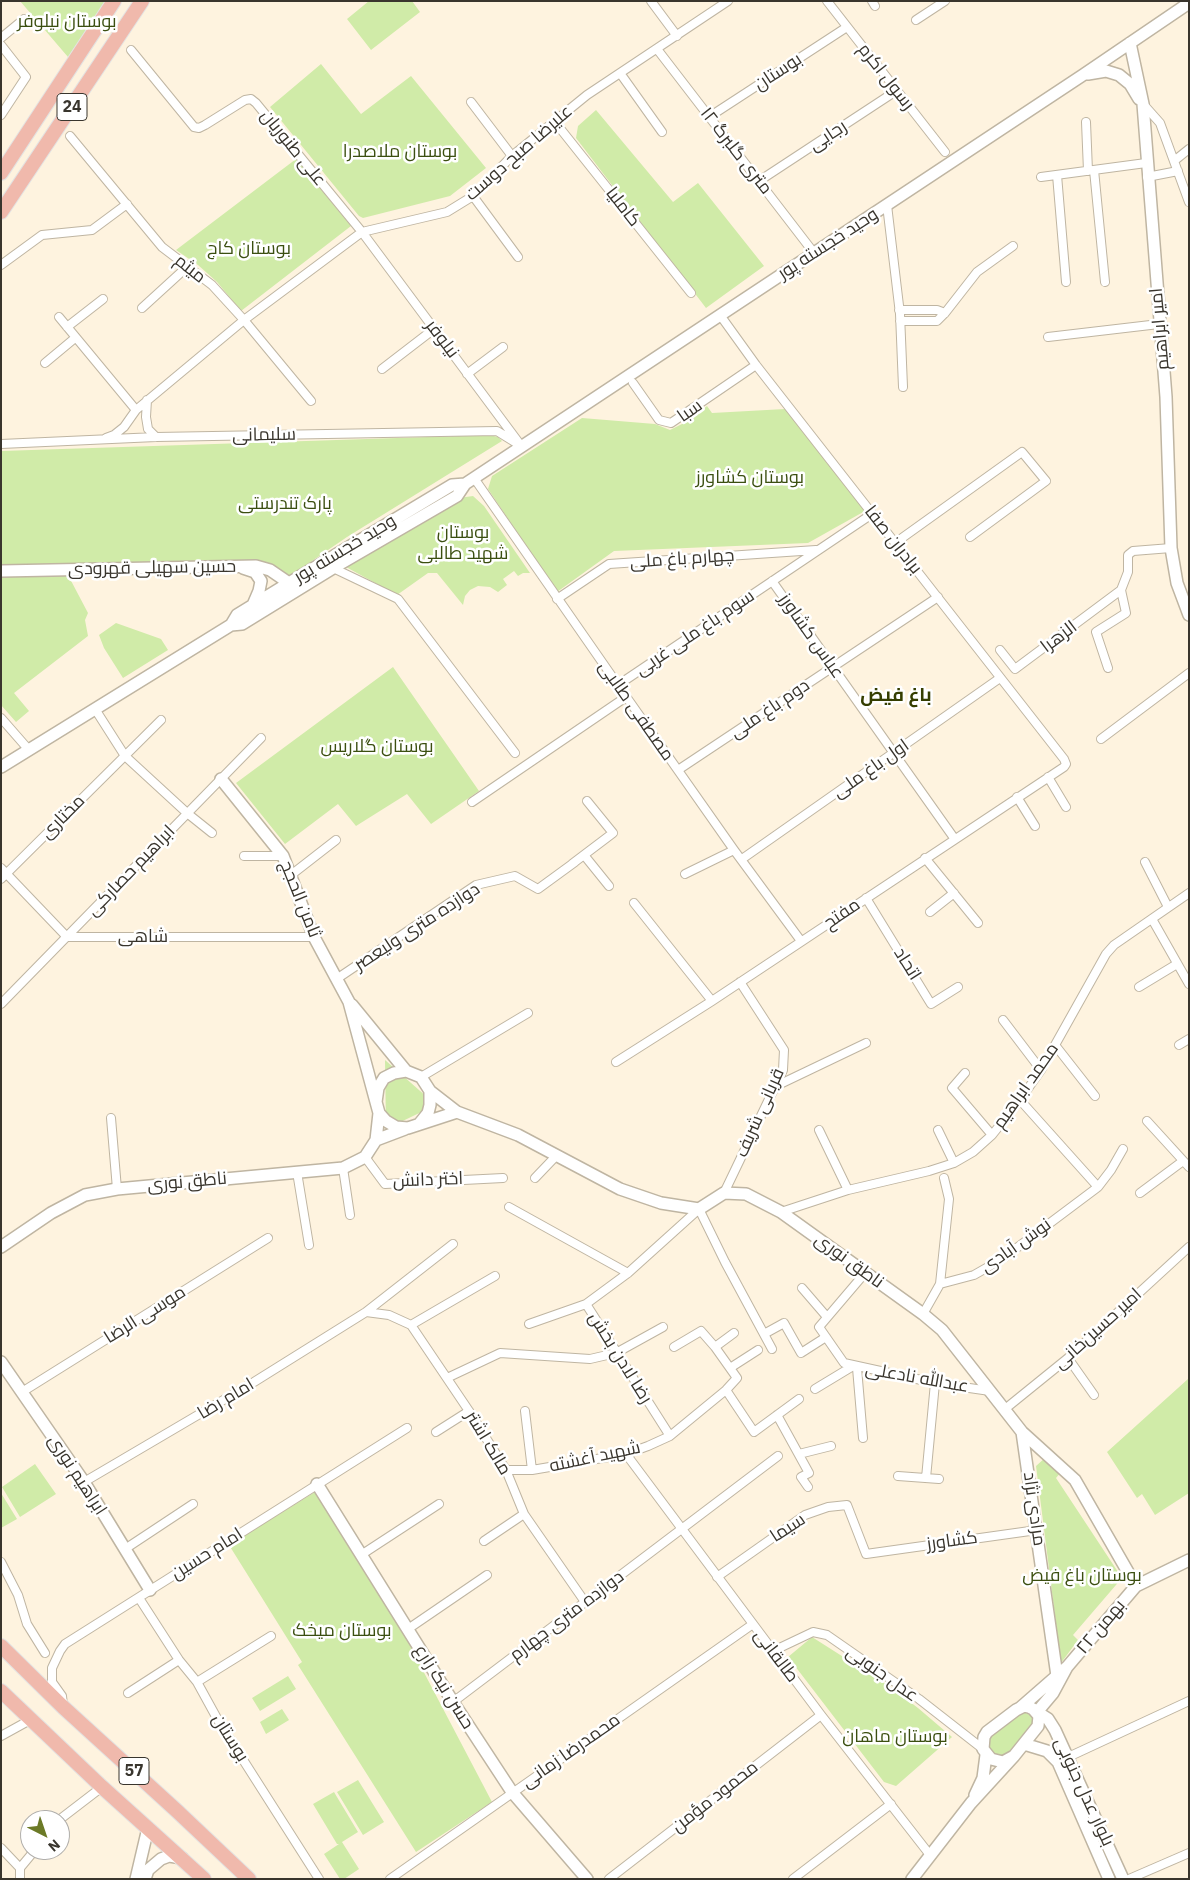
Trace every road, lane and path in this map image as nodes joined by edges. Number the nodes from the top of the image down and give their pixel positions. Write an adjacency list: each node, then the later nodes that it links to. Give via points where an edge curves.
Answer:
1 (114, 1): 35 (highway, 24)
2 (142, 1): 44 (highway, 24)
3 (651, 1): 11 (street)
4 (728, 1): 11 (street, علیرضا صبح دوست)
5 (827, 1): 10 (street, رسول اکرم)
6 (945, 1): 9 (street)
7 (1189, 3): 13 (street, وحید خجسته پور)
8 (24, 19): 12 (street)
9 (916, 20)
10 (847, 26): 19 (street, رسول اکرم); 23 (street, بوستان)
11 (677, 36): 15 (street, علیرضا صبح دوست)
12 (1, 38)
13 (1130, 43): 18 (street, وحید خجسته پور); 21 (street, امیر ابراهیم)
14 (1, 45): 22 (street, via 26,77)
15 (657, 49): 17 (street, علیرضا صبح دوست); 23 (street, ۱۲ متری گلبرگ)
16 (131, 50): 45 (street, علی طنوریان, via 194,127 199,128 251,99)
17 (620, 73): 24 (street, علیرضا صبح دوست); 26 (street)
18 (1083, 75): 21 (street, via 1106,71 1119,75 1130,84); 43 (street, وحید خجسته پور)
19 (896, 91): 29 (street, رسول اکرم); 39 (street, رجایی)
20 (471, 102): 30 (street)
21 (1142, 104): 31 (street, via 1160,123); 32 (street, امیر ابراهیم)
22 (1, 115)
23 (709, 116): 39 (street, ۱۲ متری گلبرگ)
24 (555, 122): 30 (street, علیرضا صبح دوست); 53 (street, کاملیا)
25 (1086, 122): 33 (street)
26 (662, 132)
27 (70, 136): 42 (street, میثم)
28 (1189, 148): 31 (street)
29 (945, 152)
30 (512, 156): 40 (street, علیرضا صبح دوست)
31 (1174, 161): 34 (street)
32 (1146, 163): 33 (street); 38 (street, امیر ابراهیم)
33 (1091, 170): 36 (street); 52 (street)
34 (1178, 171): 38 (street); 41 (street)
35 (1, 173)
36 (1057, 175): 37 (street); 51 (street)
37 (1041, 177)
38 (1147, 177): 62 (street, امیر ابراهیم)
39 (759, 181): 47 (street, ۱۲ متری گلبرگ)
40 (473, 196): 45 (street, علیرضا صبح دوست, via 447,212); 48 (street)
41 (1189, 202)
42 (127, 204): 49 (street, via 92,230 42,234); 50 (street, میثم, via 162,247)
43 (888, 204): 47 (street, وحید خجسته پور); 56 (street)
44 (1, 212)
45 (362, 232): 60 (street, علیرضا صبح دوست); 64 (street, نیلوفر)
46 (1013, 246): 57 (street, via 977,272)
47 (814, 253): 58 (street, وحید خجسته پور)
48 (518, 257)
49 (1, 265)
50 (188, 266): 55 (street); 60 (street, میثم)
51 (1066, 282)
52 (1105, 282)
53 (691, 293)
54 (103, 299): 63 (street)
55 (142, 308)
56 (899, 310): 57 (street); 61 (street)
57 (945, 313): 61 (street, via 937,321)
58 (720, 315): 69 (street, برادران صفا); 80 (street, وحید خجسته پور)
59 (59, 317): 63 (street)
60 (244, 320): 74 (street, علیرضا صبح دوست); 75 (street, میثم)
61 (900, 321): 73 (street)
62 (1160, 324): 65 (street); 85 (street, امیر ابراهیم)
63 (67, 327): 66 (street)
64 (434, 329): 70 (street); 71 (street, نیلوفر)
65 (1048, 337)
66 (75, 338): 68 (street); 76 (street)
67 (503, 347): 71 (street)
68 (45, 362)
69 (756, 365): 72 (street, سبا, via 671,424 659,420); 82 (street, برادران صفا)
70 (382, 369)
71 (468, 374): 80 (street, نیلوفر)
72 (633, 383)
73 (903, 387)
74 (147, 400): 76 (street, علیرضا صبح دوست); 77 (street, via 148,429)
75 (311, 402)
76 (136, 410): 78 (street, علیرضا صبح دوست, via 124,427)
77 (156, 437): 78 (street, سلیمانی); 80 (street, سلیمانی, via 497,431)
78 (106, 438): 79 (street, سلیمانی)
79 (1, 444)
80 (522, 446): 81 (street, وحید خجسته پور)
81 (470, 481): 88 (street, وحید خجسته پور, via 456,496); 91 (street, وحید خجسته پور, via 452,485); 94 (street, مصطفی طالبی)
82 (872, 514): 84 (street, برادران صفا); 86 (street, سوم باغ ملی غربی)
83 (970, 537): 84 (street, via 1046,481 1022,452)
84 (895, 543): 93 (street, برادران صفا)
85 (1171, 548): 92 (street, الزهرا, via 1133,550 1129,553 1126,580); 96 (street, امیر ابراهیم, via 1177,583)
86 (818, 550): 90 (street, سوم باغ ملی غربی); 94 (street, چهارم باغ ملی, via 609,564)
87 (239, 567): 89 (street, حسین سهیلی قهرودی); 91 (street, حسین سهیلی قهرودی, via 264,567); 95 (street, via 255,572 261,581)
88 (333, 568): 91 (street, وحید خجسته پور); 111 (street, via 398,599)
89 (1, 571)
90 (772, 581): 99 (street, عباس کشاورز); 103 (street, سوم باغ ملی غربی)
91 (292, 587): 95 (street, وحید خجسته پور); 97 (street, وحید خجسته پور, via 242,624)
92 (1121, 590): 98 (street, الزهرا, via 1015,669); 100 (street, الزهرا, via 1126,613 1096,632)
93 (938, 597): 99 (street, دوم باغ ملی); 102 (street, برادران صفا)
94 (557, 600): 103 (street, مصطفی طالبی)
95 (252, 606): 97 (street, وحید خجسته پور, via 237,615)
96 (1189, 615)
97 (231, 625): 105 (street, وحید خجسته پور)
98 (1000, 650)
99 (833, 667): 112 (street, عباس کشاورز); 116 (street, دوم باغ ملی)
100 (1108, 668)
101 (1189, 673): 109 (street)
102 (1000, 678): 112 (street, اول باغ ملی); 114 (street, برادران صفا)
103 (618, 685): 104 (street, مصطفی طالبی)
104 (626, 697): 116 (street, مصطفی طالبی); 121 (street)
105 (96, 709): 110 (street, وحید خجسته پور); 113 (street)
106 (1, 718): 110 (street)
107 (161, 720): 113 (street, مختاری)
108 (261, 738): 118 (street, ابراهیم حصارکی)
109 (1101, 739)
110 (28, 750): 115 (street, وحید خجسته پور)
111 (515, 753)
112 (894, 753): 126 (street, عباس کشاورز); 133 (street, اول باغ ملی)
113 (125, 756): 123 (street); 135 (street, مختاری)
114 (1066, 764): 117 (street, مفتح)
115 (1, 767)
116 (678, 770): 128 (street, مصطفی طالبی)
117 (1048, 777): 119 (street, مفتح); 122 (street)
118 (221, 779): 123 (street, ابراهیم حصارکی); 131 (street, ثامن الحجج)
119 (1017, 797): 124 (street); 126 (street, مفتح)
120 (587, 801): 129 (street, via 613,833)
121 (472, 802)
122 (1066, 807)
123 (187, 813): 125 (street); 147 (street, ابراهیم حصارکی)
124 (1035, 826)
125 (212, 833)
126 (954, 838): 132 (street, مفتح)
127 (336, 840): 137 (street)
128 (734, 850): 133 (street, مصطفی طالبی); 136 (street)
129 (584, 855): 138 (street); 151 (street, دوازده متری ولیعصر, via 538,889 515,876 476,885)
130 (244, 856): 131 (street)
131 (283, 856): 137 (street, ثامن الحجج)
132 (925, 858): 139 (street); 141 (street, مفتح)
133 (742, 860): 149 (street, مصطفی طالبی)
134 (1145, 862): 143 (street)
135 (3, 874): 147 (street)
136 (686, 874)
137 (291, 875): 148 (street, ثامن الحجج)
138 (609, 886)
139 (954, 893): 144 (street); 146 (street)
140 (1189, 893): 143 (street, محمد ابراهیم)
141 (866, 898): 149 (street, مفتح); 154 (street, اتحاد, via 931,1004)
142 (634, 902): 156 (street)
143 (1168, 907): 145 (street, محمد ابراهیم)
144 (930, 912)
145 (1152, 919): 150 (street); 163 (street, محمد ابراهیم, via 1106,954)
146 (978, 923)
147 (67, 936): 148 (street, شاهی); 158 (street, ابراهیم حصارکی)
148 (314, 937): 151 (street, ثامن الحجج)
149 (801, 941): 152 (street, مفتح)
150 (1178, 964): 153 (street); 155 (street)
151 (338, 978): 157 (street, ثامن الحجج)
152 (740, 982): 156 (street, مفتح); 170 (street, قربانی شریف, via 784,1050 783,1070)
153 (1189, 984)
154 (958, 987)
155 (1139, 987)
156 (712, 1001): 165 (street, مفتح)
157 (349, 1002): 167 (street); 174 (street)
158 (1, 1004)
159 (528, 1013): 169 (street)
160 (1003, 1020): 166 (street)
161 (1189, 1039): 164 (street)
162 (866, 1043): 170 (street)
163 (1055, 1045): 166 (street, محمد ابراهیم); 172 (street)
164 (1179, 1045)
165 (616, 1062)
166 (1042, 1070): 173 (street, محمد ابراهیم)
167 (406, 1071): 169 (street); 174 (street, via 384,1078 378,1088)
168 (966, 1073): 182 (street, via 952,1088)
169 (421, 1077): 171 (street)
170 (774, 1087): 197 (street, قربانی شریف)
171 (430, 1091): 175 (street); 178 (street, via 428,1113)
172 (1095, 1096)
173 (1020, 1100): 182 (street, محمد ابراهیم); 194 (street)
174 (377, 1108): 179 (street, via 386,1121 396,1127); 183 (street)
175 (457, 1112): 178 (street); 185 (street, via 518,1135)
176 (111, 1118): 195 (street)
177 (1147, 1121): 188 (street)
178 (420, 1123): 179 (street)
179 (408, 1128): 183 (street)
180 (819, 1130): 196 (street)
181 (938, 1130): 187 (street)
182 (992, 1135): 187 (street, محمد ابراهیم)
183 (376, 1140): 186 (street)
184 (1123, 1149): 194 (street, نوش آبادی)
185 (557, 1155): 192 (street); 200 (street, via 620,1189 661,1203)
186 (365, 1157): 189 (street, ناطق نوری); 191 (street, اختر دانش, via 385,1184)
187 (954, 1163): 196 (street, محمد ابراهیم)
188 (1186, 1164): 198 (street)
189 (343, 1168): 190 (street, ناطق نوری); 202 (street)
190 (297, 1172): 195 (street, ناطق نوری); 205 (street)
191 (503, 1178)
192 (535, 1178)
193 (944, 1178): 211 (street, via 949,1199)
194 (1098, 1187): 211 (street, نوش آبادی, via 1002,1259 974,1274)
195 (117, 1189): 206 (street, ناطق نوری, via 85,1195 51,1213)
196 (848, 1190): 201 (street, محمد ابراهیم)
197 (724, 1193): 200 (street); 201 (street, ناطق نوری, via 746,1194)
198 (1140, 1193)
199 (509, 1206): 208 (street)
200 (699, 1209): 208 (street, رضا لادن بخش); 221 (street)
201 (780, 1212): 209 (street, ناطق نوری)
202 (350, 1215)
203 (268, 1238): 237 (street, موسی الرضا)
204 (453, 1244): 214 (street, امام رضا)
205 (309, 1245)
206 (1, 1247)
207 (1187, 1252): 228 (street, امیر حسین‌خانی)
208 (628, 1273): 213 (street, رضا لادن بخش)
209 (865, 1273): 215 (street, ناطق نوری); 216 (street)
210 (495, 1276): 218 (street)
211 (940, 1284): 215 (street)
212 (802, 1288): 216 (street)
213 (586, 1304): 217 (street); 227 (street, رضا لادن بخش)
214 (366, 1312): 218 (street, via 389,1316); 258 (street, امام رضا)
215 (923, 1314): 236 (street, ناطق نوری, via 942,1330)
216 (828, 1317): 222 (street, via 819,1327)
217 (529, 1324)
218 (411, 1325): 232 (street, مالک اشتر)
219 (663, 1327): 227 (street)
220 (734, 1333): 224 (street)
221 (764, 1334): 222 (street, via 784,1323 801,1353); 225 (street)
222 (826, 1337): 230 (street, عبدالله نادعلی, via 844,1363)
223 (674, 1346): 224 (street, via 701,1331)
224 (715, 1347): 231 (street)
225 (772, 1349)
226 (758, 1350): 231 (street)
227 (616, 1353): 232 (street, via 590,1359 500,1353); 247 (street, رضا لادن بخش)
228 (1068, 1358): 238 (street); 240 (street, امیر حسین‌خانی)
229 (1, 1362): 237 (street, ابراهیم نوری)
230 (855, 1367): 233 (street, عبدالله نادعلی); 234 (street); 248 (street)
231 (730, 1368): 235 (street, via 737,1378)
232 (447, 1378): 241 (street, مالک اشتر)
233 (935, 1383): 236 (street, عبدالله نادعلی); 256 (street)
234 (815, 1389)
235 (726, 1390): 243 (street, via 754,1432); 247 (street, شهید آغشته)
236 (990, 1391): 240 (street, ناطق نوری)
237 (22, 1392): 258 (street, ابراهیم نوری)
238 (1094, 1395)
239 (799, 1399): 243 (street)
240 (1005, 1409): 246 (street, ناطق نوری)
241 (470, 1411): 245 (street); 253 (street, مالک اشتر)
242 (525, 1411): 254 (street)
243 (777, 1414): 251 (street)
244 (407, 1428): 259 (street, امام حسین)
245 (436, 1432)
246 (1022, 1432): 265 (street, مرادی نژاد); 274 (street, ناطق نوری, via 1075,1480)
247 (670, 1436): 250 (street, شهید آغشته)
248 (863, 1438)
249 (831, 1446): 251 (street)
250 (626, 1454): 254 (street, شهید آغشته); 264 (street, طالقانی)
251 (799, 1454): 260 (street, via 809,1473 801,1477)
252 (778, 1456): 264 (street, دوازده متری چهارم)
253 (506, 1470): 254 (street, شهید آغشته); 263 (street, مالک اشتر)
254 (532, 1470)
255 (898, 1476): 256 (street)
256 (926, 1478): 257 (street)
257 (940, 1480)
258 (84, 1482): 267 (street, ابراهیم نوری)
259 (317, 1484): 269 (street, حسن نیک زارع); 275 (street, امام حسین)
260 (808, 1487)
261 (193, 1504): 267 (street)
262 (439, 1504): 269 (street)
263 (524, 1514): 266 (street); 277 (street, مالک اشتر)
264 (682, 1530): 273 (street, طالقانی); 277 (street, دوازده متری چهارم)
265 (1037, 1530): 268 (street, کشاورز); 286 (street, مرادی نژاد)
266 (484, 1541)
267 (124, 1549): 275 (street, ابراهیم نوری)
268 (866, 1554): 273 (street, سیما, via 847,1505 828,1507 805,1514)
269 (361, 1555): 279 (street, حسن نیک زارع)
270 (1189, 1560): 274 (street, ۲۲ بهمن)
271 (1, 1562): 283 (street, via 18,1595 27,1624)
272 (487, 1575): 279 (street)
273 (717, 1577): 278 (street, طالقانی)
274 (1136, 1586): 285 (street, ۲۲ بهمن)
275 (150, 1590): 276 (street, امام حسین)
276 (139, 1598): 284 (street, بوستان); 292 (street, امام حسین, via 60,1650 52,1668 52,1682 62,1696)
277 (585, 1602): 291 (street, دوازده متری چهارم)
278 (752, 1624): 282 (street, طالقانی); 303 (street, محمدرضا زمانی)
279 (408, 1629): 291 (street, حسن نیک زارع)
280 (271, 1636): 287 (street)
281 (3, 1649): 292 (highway, 57)
282 (773, 1651): 295 (street, طالقانی); 299 (street, عدل جنوبی, via 813,1632 827,1635 919,1699)
283 (45, 1652)
284 (179, 1660): 287 (street, بوستان); 289 (street)
285 (1067, 1667): 286 (street, ۲۲ بهمن); 294 (street, ۲۲ بهمن, via 1053,1693)
286 (1057, 1676): 293 (street, ۲۲ بهمن)
287 (197, 1682): 320 (street, بوستان)
288 (1, 1691): 296 (highway, 57)
289 (128, 1693)
290 (1189, 1701): 301 (street)
291 (452, 1702): 303 (street, حسن نیک زارع)
292 (63, 1707): 319 (highway, 57)
293 (1020, 1708): 294 (street, via 1029,1707); 299 (street, ۲۲ بهمن, via 987,1732)
294 (1037, 1712): 298 (street, via 1038,1726); 301 (street, بلوار عدل جنوبی, via 1051,1723)
295 (821, 1715): 305 (street, طالقانی); 322 (street, محمود مؤمن)
296 (30, 1720): 297 (street); 302 (highway, 57)
297 (1, 1736)
298 (1024, 1744): 300 (street); 301 (street, بلوار عدل جنوبی)
299 (985, 1752): 300 (street, via 997,1762); 304 (street, via 983,1778)
300 (1014, 1756): 304 (street)
301 (1063, 1760): 325 (street, بلوار عدل جنوبی); 326 (street, بلوار عدل جنوبی)
302 (102, 1787): 306 (street); 307 (highway, 57)
303 (512, 1792): 314 (street, حسن نیک زارع); 321 (street, محمدرضا زمانی)
304 (972, 1803): 310 (street)
305 (891, 1804): 310 (street, طالقانی); 323 (street)
306 (70, 1812)
307 (148, 1828): 311 (highway, 57); 316 (street)
308 (1, 1848): 313 (street)
309 (1189, 1853): 327 (street)
310 (930, 1855): 324 (street)
311 (182, 1858): 317 (street, via 169,1856 161,1859 148,1870); 318 (highway, 57)
312 (27, 1860): 313 (street)
313 (20, 1868): 315 (street)
314 (585, 1878)
315 (20, 1879)
316 (136, 1879)
317 (145, 1879)
318 (204, 1879)
319 (249, 1879)
320 (319, 1879)
321 (390, 1879)
322 (608, 1879)
323 (793, 1879)
324 (912, 1879)
325 (1109, 1879)
326 (1123, 1879)
327 (1129, 1879)

